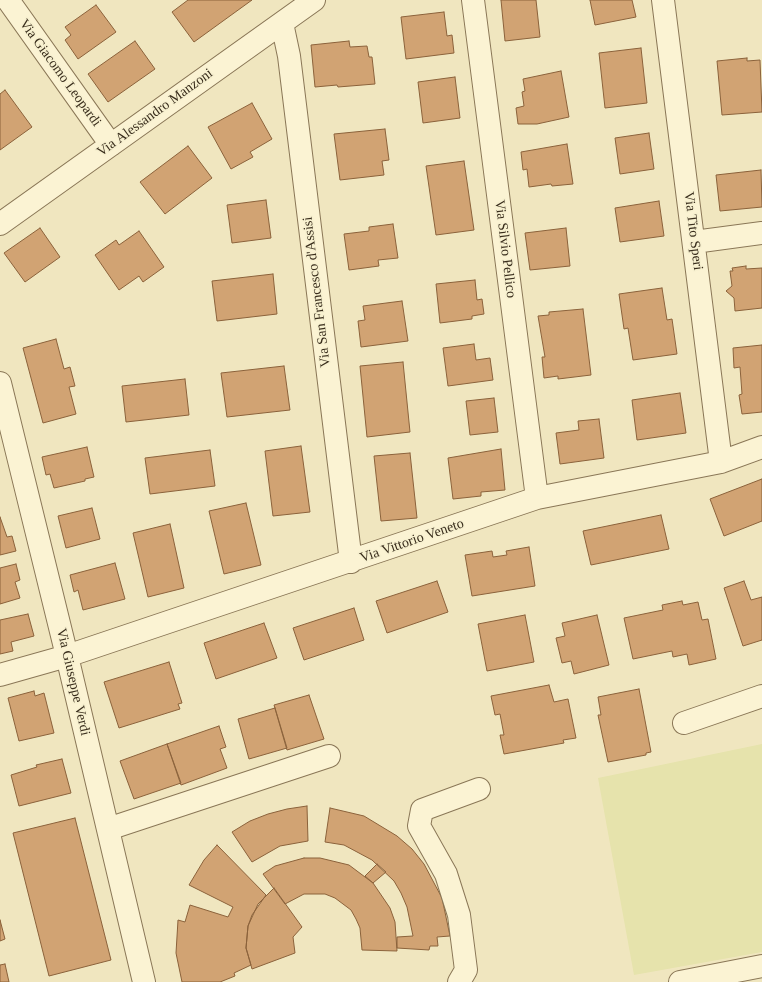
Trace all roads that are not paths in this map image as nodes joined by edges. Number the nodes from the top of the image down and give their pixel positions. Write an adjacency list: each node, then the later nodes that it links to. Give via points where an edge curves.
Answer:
1 (8, 0): 6 (street, Via Giacomo Leopardi)
2 (472, 0): 13 (street, Via Silvio Pellico)
3 (663, 0): 9 (street, Via Tito Speri)
4 (310, 2): 5 (street, Via Alessandro Manzoni)
5 (282, 23): 6 (street, Via Alessandro Manzoni); 14 (street, Via San Francesco d'Assisi, via 289,56)
6 (111, 145): 7 (street, Via Alessandro Manzoni)
7 (0, 224)
8 (762, 233): 9 (street)
9 (694, 242): 12 (street, Via Tito Speri)
10 (0, 383): 15 (street, Via Giuseppe Verdi)
11 (762, 446): 12 (street, Via Vittorio Veneto)
12 (722, 462): 13 (street, Via Vittorio Veneto)
13 (537, 498): 14 (street, Via Vittorio Veneto)
14 (351, 562): 15 (street, Via Vittorio Veneto)
15 (67, 656): 16 (street, Via Vittorio Veneto); 21 (street, Via Giuseppe Verdi)
16 (0, 675)
17 (762, 696): 18 (street)
18 (684, 723)
19 (329, 756): 21 (street)
20 (479, 789): 24 (street, via 422,810 419,826 446,874 459,916 466,970)
21 (108, 829): 23 (street, Via Giuseppe Verdi)
22 (762, 966): 25 (street)
23 (144, 982)
24 (459, 982)
25 (680, 982)

